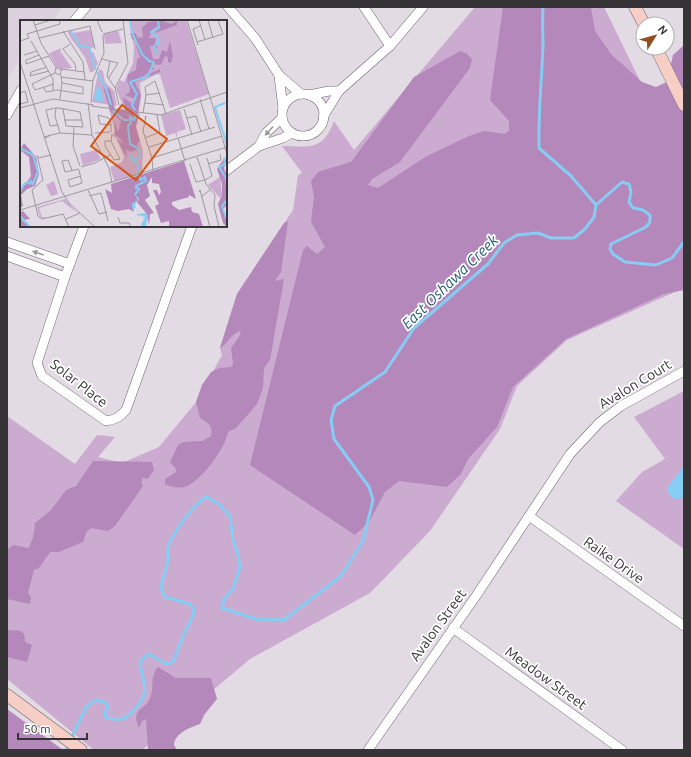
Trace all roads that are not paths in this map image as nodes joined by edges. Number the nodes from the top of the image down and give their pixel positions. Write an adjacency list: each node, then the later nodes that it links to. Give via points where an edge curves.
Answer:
1 (86, 7): 7 (street)
2 (228, 7): 10 (street, via 255,38)
3 (364, 7): 8 (street)
4 (423, 7): 8 (street)
5 (635, 7): 6 (street)
6 (640, 16)
7 (75, 20)
8 (390, 46): 11 (street)
9 (660, 56): 14 (street)
10 (279, 75): 13 (street); 15 (street, via 282,84)
11 (339, 91): 13 (street); 17 (street)
12 (20, 92): 16 (street)
13 (305, 95): 15 (street, via 288,100); 17 (street, via 321,105)
14 (684, 105)
15 (283, 113): 18 (street, via 285,126); 19 (street, one-way to 19)
16 (7, 115)
17 (323, 117): 18 (street, via 319,128 313,133 302,136)
18 (292, 133): 19 (street)
19 (259, 146): 20 (street)
20 (227, 171)
21 (84, 227): 25 (street, Solar Place)
22 (192, 227): 26 (street, Solar Place, via 126,410 113,420 106,421 100,418 42,376 38,369 37,363)
23 (7, 242): 25 (street, one-way to 23)
24 (7, 256): 26 (street)
25 (70, 264): 26 (street, Solar Place)
26 (65, 277)
27 (684, 371): 28 (street, Avalon Court, via 621,406 600,422 570,454)
28 (529, 516): 29 (street, Raike Drive); 30 (street, Avalon Street)
29 (684, 626)
30 (453, 628): 33 (street, Avalon Street); 34 (street, Meadow Street)
31 (7, 695): 32 (street)
32 (81, 750)
33 (368, 750)
34 (622, 750)

